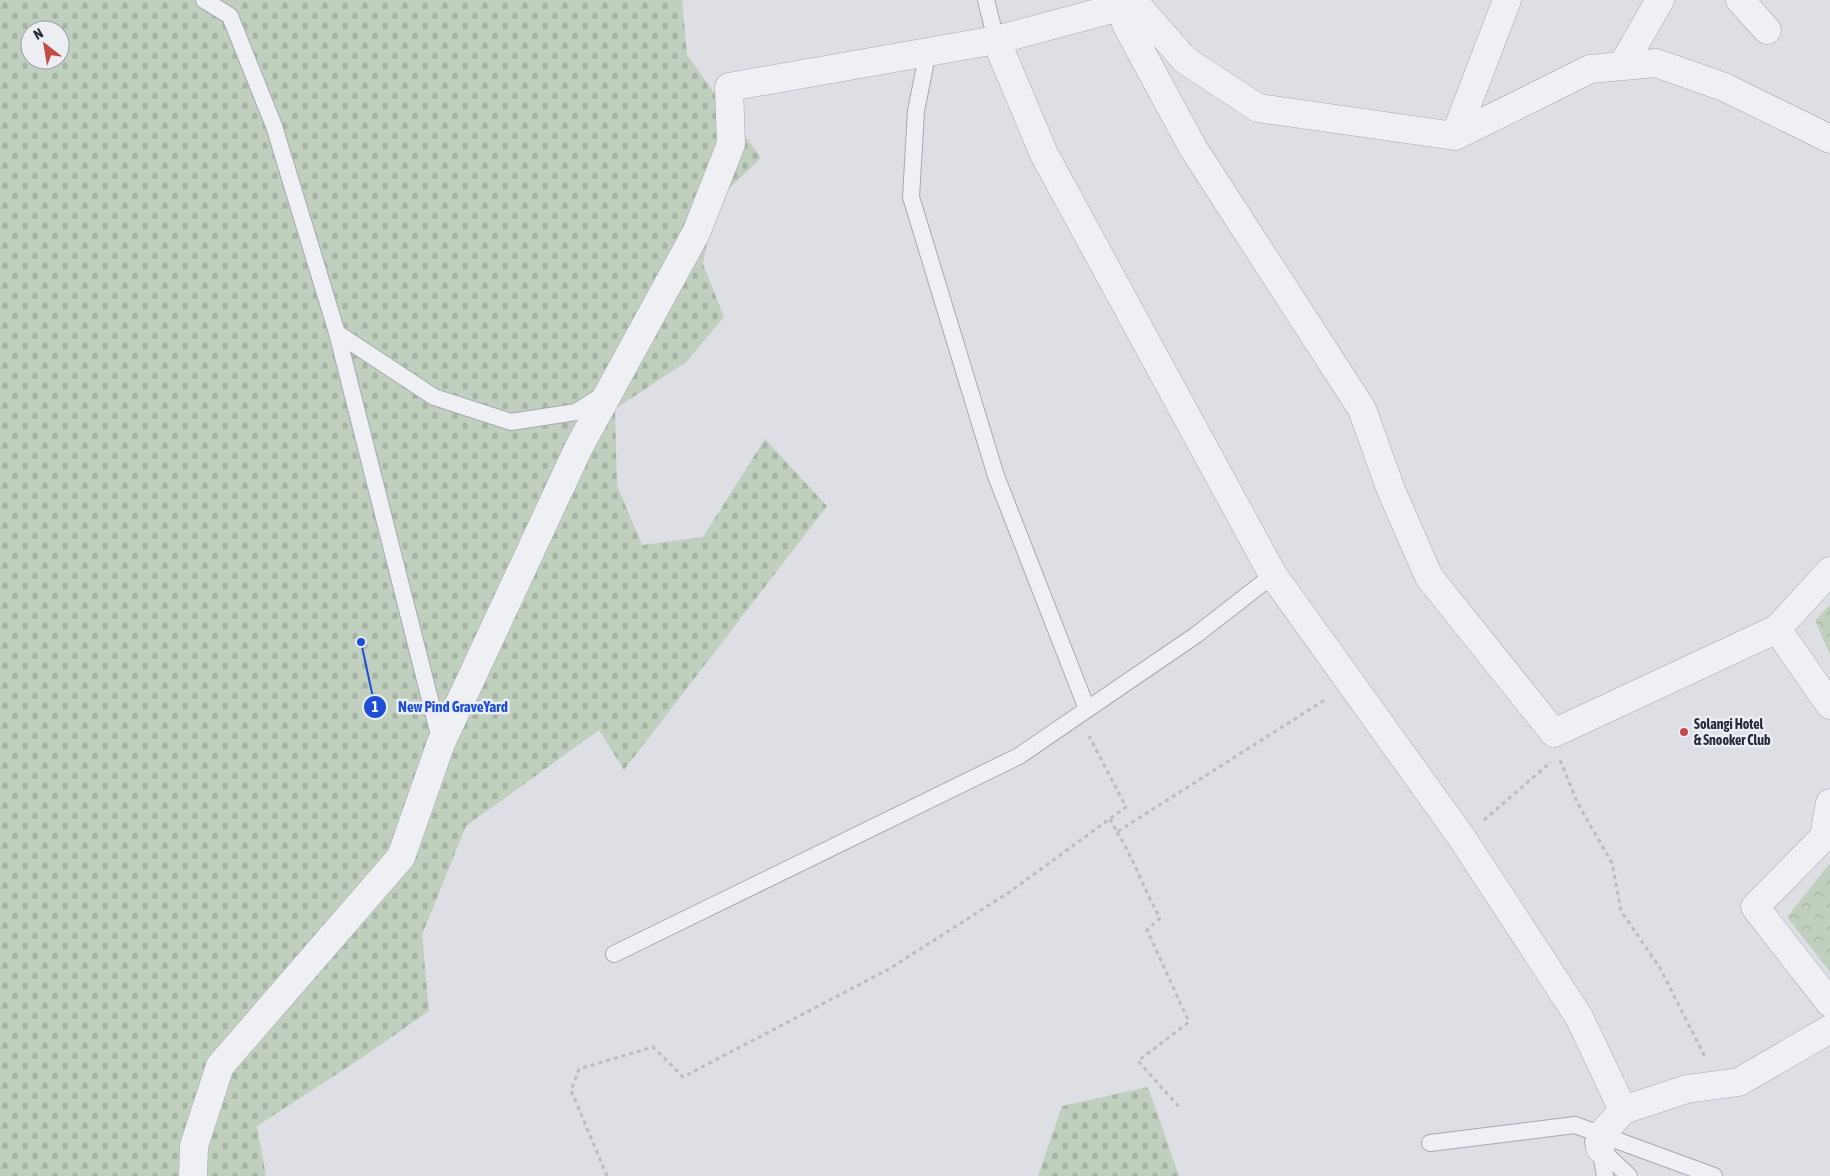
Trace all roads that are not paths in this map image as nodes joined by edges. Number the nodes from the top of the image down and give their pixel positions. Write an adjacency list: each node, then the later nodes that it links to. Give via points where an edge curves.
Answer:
1 (204, 0): 13 (lane, via 230,16 270,116)
2 (986, 0): 8 (lane)
3 (1506, 0): 11 (street)
4 (1660, 0): 10 (street)
5 (1740, 0): 7 (street)
6 (1134, 1): 8 (street); 11 (street, via 1185,60 1258,108); 17 (street, via 1126,24 1193,148 1362,409 1391,490 1429,577 1554,732)
7 (1767, 30)
8 (996, 40): 9 (street); 16 (street, via 1044,154)
9 (928, 51): 14 (street, via 729,87 731,144 696,233); 19 (lane, via 916,111 911,197 996,476)
10 (1622, 66): 11 (street, via 1590,69); 12 (street, via 1656,63 1724,87)
11 (1455, 136)
12 (1830, 138)
13 (337, 333): 14 (lane, via 434,397 512,422 576,412); 20 (lane)
14 (610, 390): 20 (street, via 579,447)
15 (1830, 570): 17 (street)
16 (1273, 575): 19 (lane, via 1196,635); 25 (street, via 1462,838 1578,1017)
17 (1777, 629): 18 (street)
18 (1830, 705)
19 (1082, 712): 22 (lane, via 1019,756)
20 (441, 743): 28 (street, via 401,857 220,1066 194,1146)
21 (1830, 803): 23 (street, via 1824,837 1755,907)
22 (614, 954)
23 (1830, 1003)
24 (1830, 1029): 25 (street, via 1739,1082 1687,1090)
25 (1623, 1110): 26 (street)
26 (1601, 1142): 27 (lane, via 1576,1125); 29 (lane); 30 (lane); 31 (lane)
27 (1430, 1143)
28 (193, 1176)
29 (1605, 1176)
30 (1629, 1176)
31 (1714, 1176)

